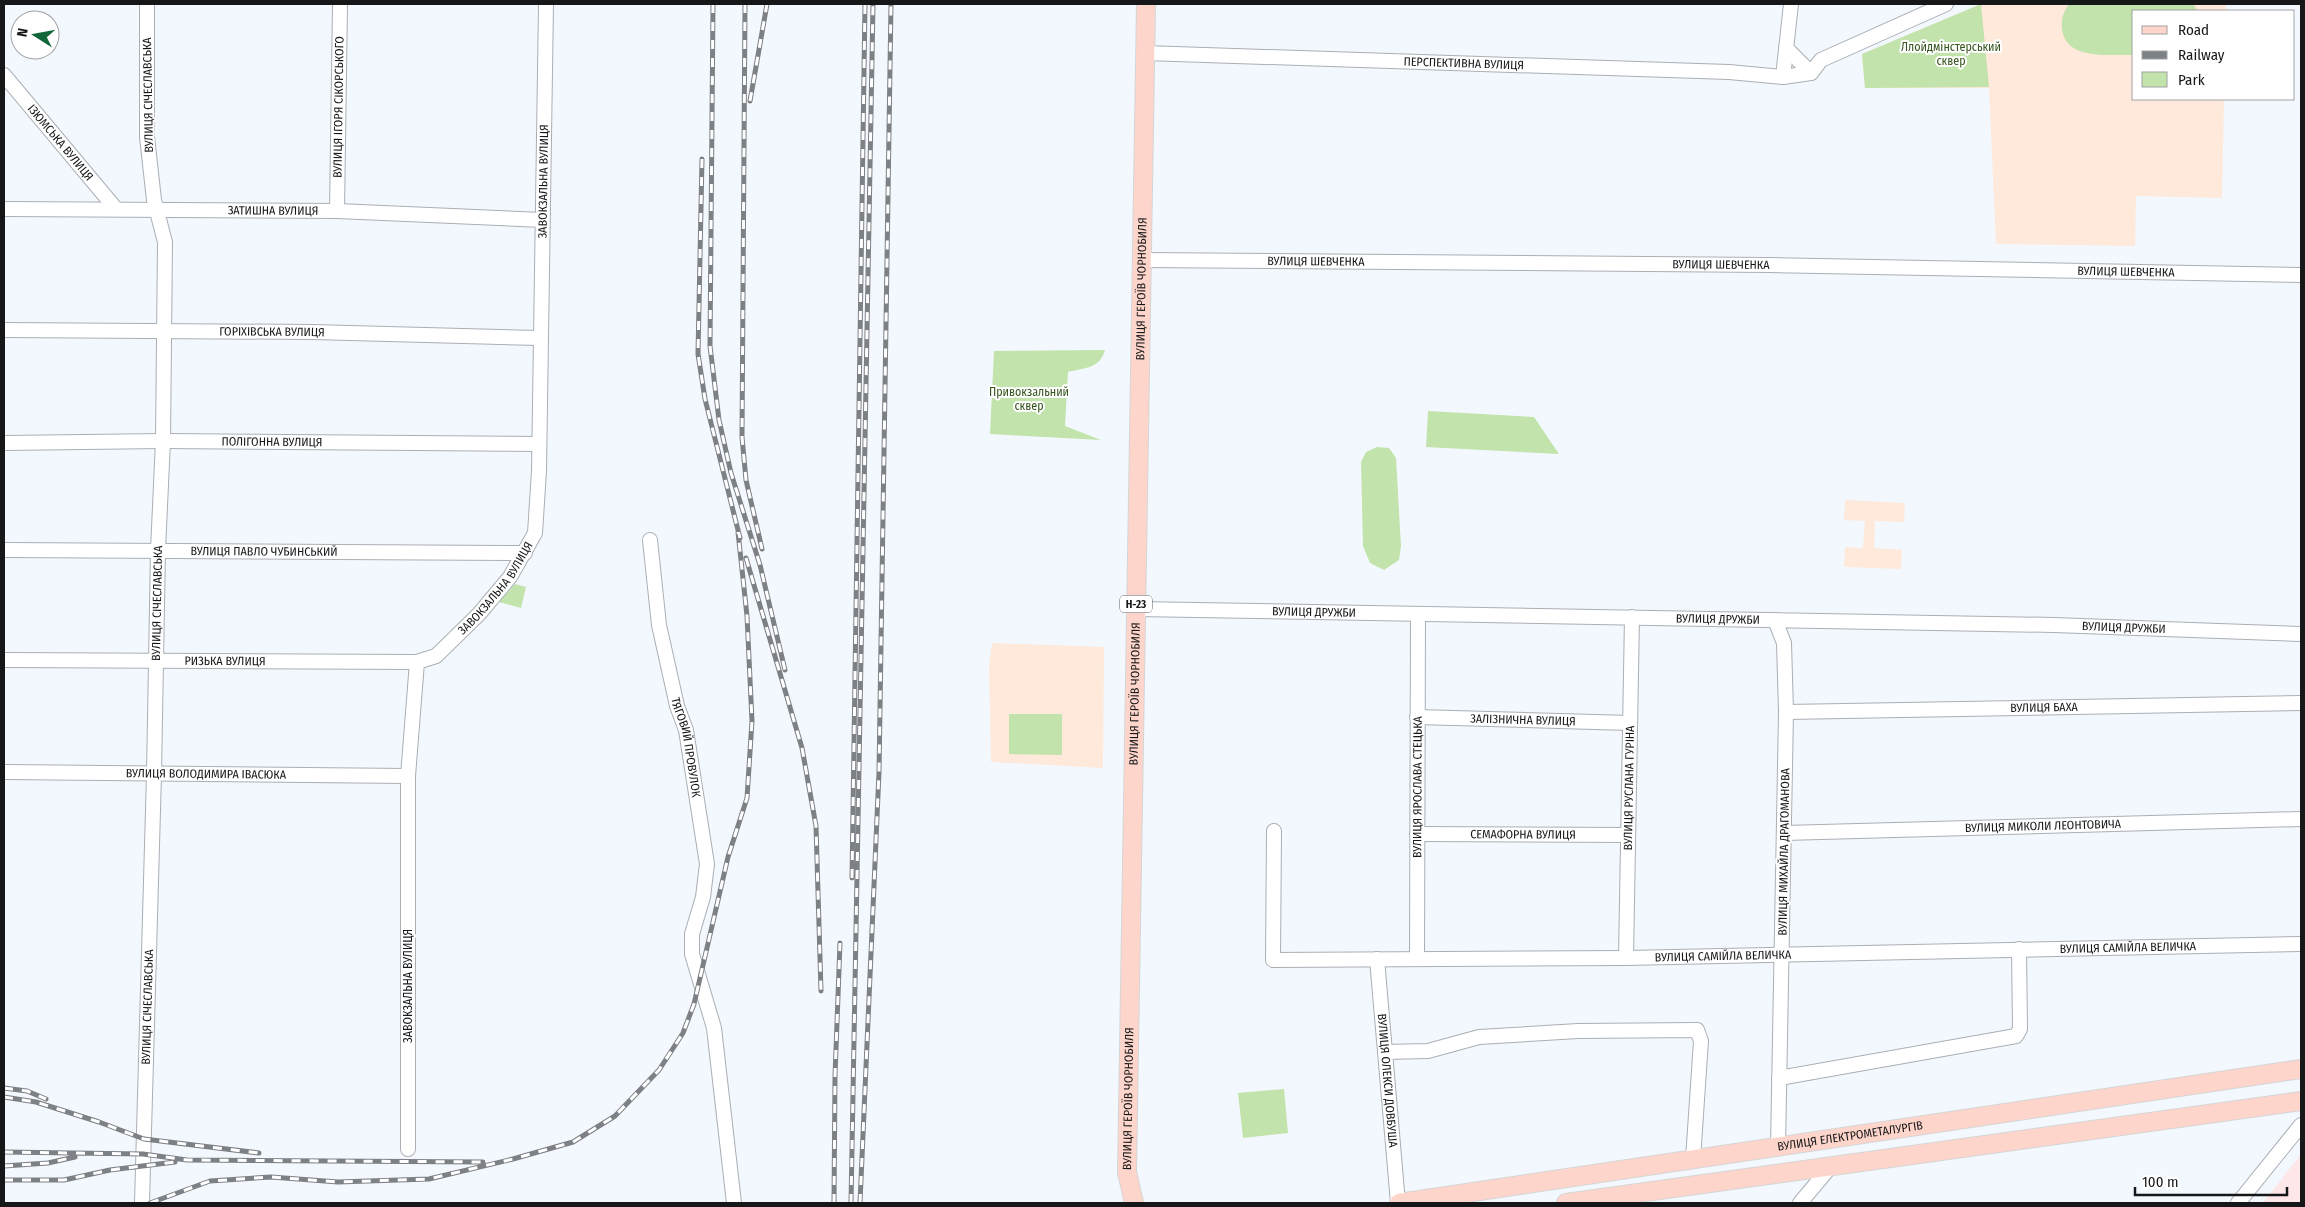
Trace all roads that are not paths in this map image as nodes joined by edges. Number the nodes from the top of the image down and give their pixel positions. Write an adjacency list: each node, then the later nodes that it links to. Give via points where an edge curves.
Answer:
1 (147, 4): 14 (street, ВУЛИЦЯ СІЧЕСЛАВСЬКА, via 147,137 154,200)
2 (340, 4): 15 (street, ВУЛИЦЯ ІГОРЯ СІКОРСЬКОГО)
3 (546, 4): 16 (street, ЗАВОКЗАЛЬНА ВУЛИЦЯ)
4 (1146, 4): 8 (main road, ВУЛИЦЯ ГЕРОЇВ ЧОРНОБИЛЯ / Н-23)
5 (1791, 4): 7 (street)
6 (1946, 4): 9 (street, via 1821,60)
7 (1786, 48): 9 (street); 11 (street)
8 (1145, 53): 11 (street, ПЕРСПЕКТИВНА ВУЛИЦЯ, via 1709,71); 17 (main road, ВУЛИЦЯ ГЕРОЇВ ЧОРНОБИЛЯ / Н-23)
9 (1811, 73): 11 (street, ПЕРСПЕКТИВНА ВУЛИЦЯ)
10 (4, 75): 13 (street, ІЗЮМСЬКА ВУЛИЦЯ)
11 (1782, 77)
12 (4, 209): 13 (street, ЗАТИШНА ВУЛИЦЯ)
13 (116, 209): 14 (street, ЗАТИШНА ВУЛИЦЯ)
14 (158, 209): 15 (street, ЗАТИШНА ВУЛИЦЯ); 20 (street, ВУЛИЦЯ СІЧЕСЛАВСЬКА, via 165,242)
15 (337, 211): 16 (street, ЗАТИШНА ВУЛИЦЯ)
16 (542, 220): 21 (street, ЗАВОКЗАЛЬНА ВУЛИЦЯ)
17 (1141, 260): 18 (street, ВУЛИЦЯ ШЕВЧЕНКА); 29 (main road, ВУЛИЦЯ ГЕРОЇВ ЧОРНОБИЛЯ / Н-23)
18 (2301, 275)
19 (4, 330): 20 (street, ГОРІХІВСЬКА ВУЛИЦЯ)
20 (164, 330): 21 (street, ГОРІХІВСЬКА ВУЛИЦЯ); 22 (street, ВУЛИЦЯ СІЧЕСЛАВСЬКА)
21 (539, 338): 24 (street, ЗАВОКЗАЛЬНА ВУЛИЦЯ)
22 (163, 441): 23 (street, ПОЛІГОННА ВУЛИЦЯ); 24 (street, ПОЛІГОННА ВУЛИЦЯ); 27 (street, ВУЛИЦЯ СІЧЕСЛАВСЬКА)
23 (4, 443)
24 (539, 444): 28 (street, ЗАВОКЗАЛЬНА ВУЛИЦЯ, via 535,533)
25 (650, 540): 65 (street, ТЯГОВИЙ ПРОВУЛОК, via 659,625 677,706 686,730 707,864 703,897 692,934 692,954 714,1028)
26 (4, 550): 27 (street, ВУЛИЦЯ ПАВЛО ЧУБИНСЬКИЙ)
27 (158, 550): 28 (street, ВУЛИЦЯ ПАВЛО ЧУБИНСЬКИЙ); 35 (street, ВУЛИЦЯ СІЧЕСЛАВСЬКА)
28 (525, 553): 36 (street, ЗАВОКЗАЛЬНА ВУЛИЦЯ, via 479,614 436,656)
29 (1136, 609): 30 (street, ВУЛИЦЯ ДРУЖБИ); 66 (main road, ВУЛИЦЯ ГЕРОЇВ ЧОРНОБИЛЯ / Н-23, via 1127,1172)
30 (1418, 614): 31 (street, ВУЛИЦЯ ДРУЖБИ); 39 (street, ВУЛИЦЯ ЯРОСЛАВА СТЕЦЬКА)
31 (1632, 617): 32 (street, ВУЛИЦЯ ДРУЖБИ); 40 (street, ВУЛИЦЯ РУСЛАНА ГУРІНА)
32 (1775, 620): 33 (street, ВУЛИЦЯ ДРУЖБИ); 38 (street, ВУЛИЦЯ МИХАЙЛА ДРАГОМАНОВА, via 1784,643)
33 (2301, 634)
34 (4, 660): 35 (street, РИЗЬКА ВУЛИЦЯ)
35 (157, 662): 36 (street, РИЗЬКА ВУЛИЦЯ); 42 (street, ВУЛИЦЯ СІЧЕСЛАВСЬКА)
36 (417, 662): 43 (street, ЗАВОКЗАЛЬНА ВУЛИЦЯ)
37 (2301, 703): 38 (street, ВУЛИЦЯ БАХА)
38 (1786, 712): 46 (street, ВУЛИЦЯ МИХАЙЛА ДРАГОМАНОВА)
39 (1417, 717): 40 (street, ЗАЛІЗНИЧНА ВУЛИЦЯ); 47 (street, ВУЛИЦЯ ЯРОСЛАВА СТЕЦЬКА)
40 (1630, 723): 48 (street, ВУЛИЦЯ РУСЛАНА ГУРІНА)
41 (4, 772): 42 (street, ВУЛИЦЯ ВОЛОДИМИРА ІВАСЮКА)
42 (154, 774): 43 (street, ВУЛИЦЯ ВОЛОДИМИРА ІВАСЮКА); 64 (street, ВУЛИЦЯ СІЧЕСЛАВСЬКА)
43 (408, 776): 61 (street, ЗАВОКЗАЛЬНА ВУЛИЦЯ)
44 (2301, 820): 46 (street, ВУЛИЦЯ МИКОЛИ ЛЕОНТОВИЧА)
45 (1274, 831): 53 (street, ВУЛИЦЯ САМІЙЛА ВЕЛИЧКА, via 1273,960)
46 (1784, 833): 51 (street, ВУЛИЦЯ МИХАЙЛА ДРАГОМАНОВА)
47 (1417, 834): 48 (street, СЕМАФОРНА ВУЛИЦЯ); 54 (street, ВУЛИЦЯ ЯРОСЛАВА СТЕЦЬКА)
48 (1628, 835): 52 (street, ВУЛИЦЯ РУСЛАНА ГУРІНА)
49 (2301, 944): 50 (street, ВУЛИЦЯ САМІЙЛА ВЕЛИЧКА)
50 (2019, 949): 51 (street, ВУЛИЦЯ САМІЙЛА ВЕЛИЧКА); 57 (street, via 2020,1029 2016,1036)
51 (1782, 953): 52 (street, ВУЛИЦЯ САМІЙЛА ВЕЛИЧКА); 57 (street, ВУЛИЦЯ МИХАЙЛА ДРАГОМАНОВА)
52 (1626, 958): 54 (street, ВУЛИЦЯ САМІЙЛА ВЕЛИЧКА)
53 (1377, 959): 54 (street, ВУЛИЦЯ САМІЙЛА ВЕЛИЧКА); 55 (street, ВУЛИЦЯ ОЛЕКСИ ДОВБУША)
54 (1417, 959)
55 (1385, 1052): 62 (street, via 1428,1051 1479,1037 1697,1030 1701,1041); 67 (street, ВУЛИЦЯ ОЛЕКСИ ДОВБУША)
56 (2301, 1069): 60 (main road, ВУЛИЦЯ ЕЛЕКТРОМЕТАЛУРГІВ)
57 (1779, 1078): 60 (street, ВУЛИЦЯ МИХАЙЛА ДРАГОМАНОВА)
58 (2301, 1101): 63 (main road)
59 (2301, 1125): 70 (street)
60 (1778, 1147): 62 (main road, ВУЛИЦЯ ЕЛЕКТРОМЕТАЛУРГІВ)
61 (408, 1149)
62 (1693, 1159): 67 (main road, ВУЛИЦЯ ЕЛЕКТРОМЕТАЛУРГІВ)
63 (1831, 1166): 68 (main road); 69 (street)
64 (142, 1203)
65 (734, 1203)
66 (1134, 1203)
67 (1398, 1203)
68 (1566, 1203)
69 (1800, 1203)
70 (2238, 1203)

